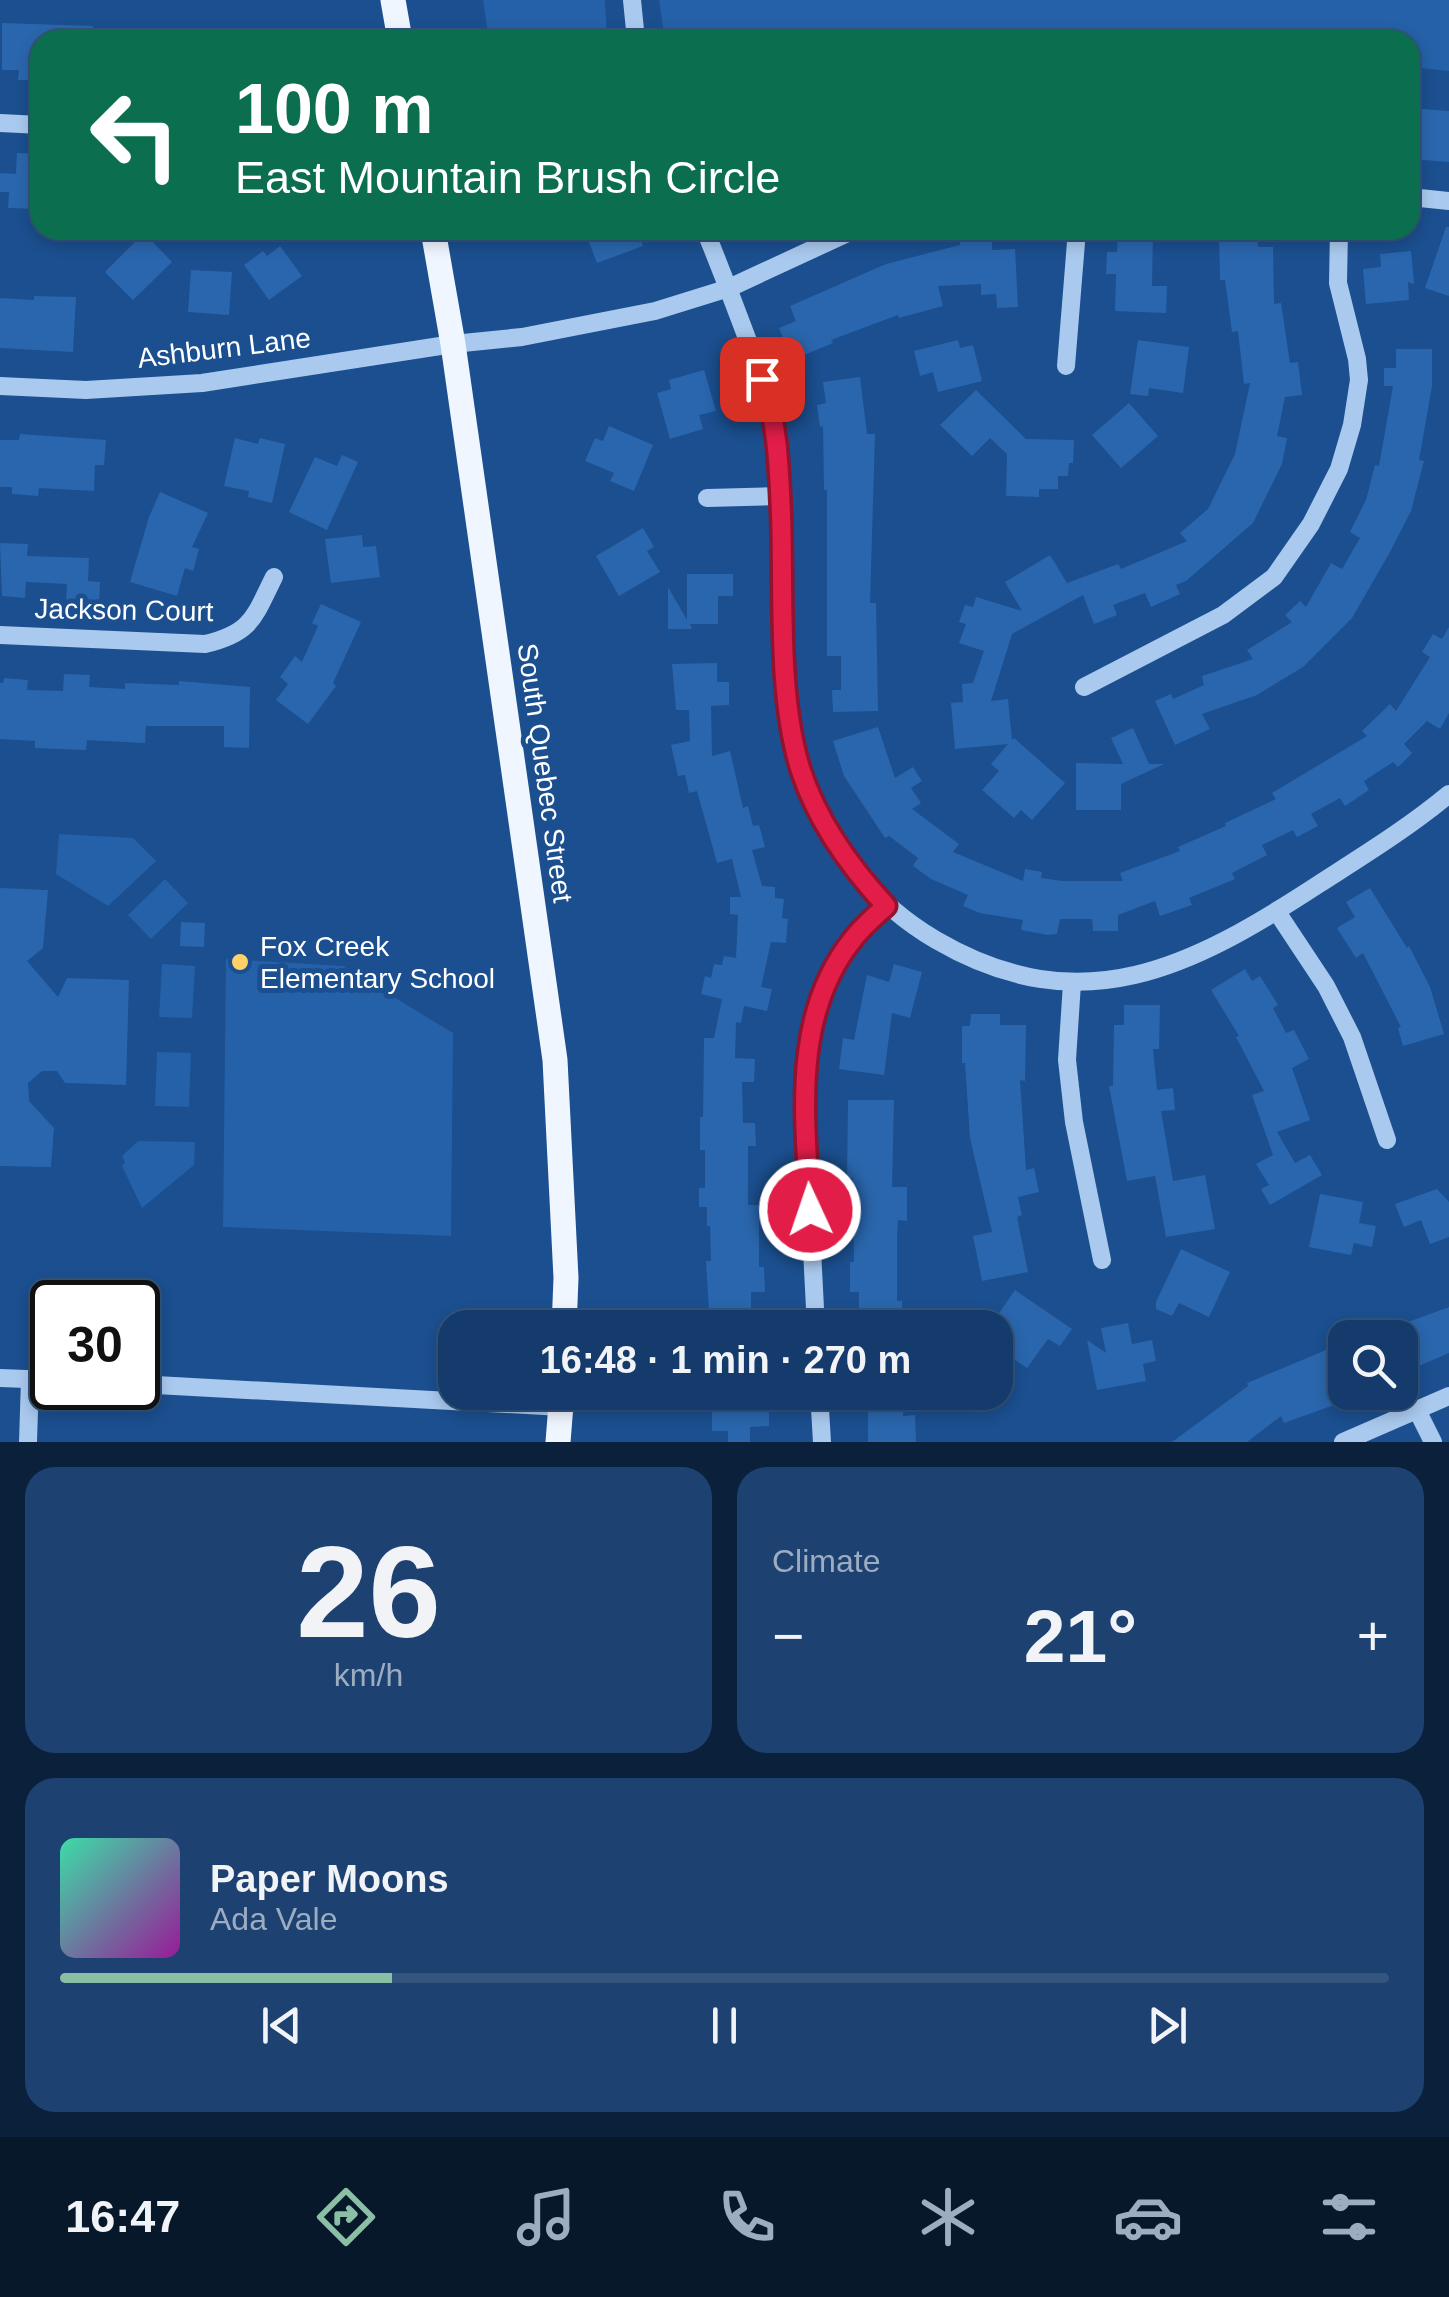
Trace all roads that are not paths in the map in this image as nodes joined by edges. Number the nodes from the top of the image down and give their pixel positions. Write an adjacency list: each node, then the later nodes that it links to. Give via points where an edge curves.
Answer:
1 (393, 0): 3 (main road)
2 (632, 0): 4 (street)
3 (398, 30)
4 (635, 30)
5 (0, 123): 6 (street)
6 (30, 124)
7 (1420, 198): 8 (street)
8 (1449, 201)
9 (435, 240): 15 (main road, South Quebec Street)
10 (709, 240): 14 (street)
11 (832, 240): 14 (street, Ashburn Lane)
12 (1076, 240): 16 (street)
13 (1339, 240): 22 (street, via 1338,284 1359,380 1339,469 1312,524 1274,577 1224,615)
14 (729, 288): 15 (street, Ashburn Lane, via 655,311); 18 (street, via 774,410)
15 (454, 344): 17 (street, Ashburn Lane, via 202,383 86,390); 29 (main road, South Quebec Street, via 555,1060)
16 (1066, 366)
17 (0, 386)
18 (780, 496): 19 (street); 24 (street, via 787,700 801,771 852,869)
19 (707, 498)
20 (274, 576): 21 (street, Jackson Court, via 252,620 231,638 204,644)
21 (0, 635)
22 (1084, 688)
23 (1449, 794): 25 (street)
24 (886, 906): 26 (street, via 966,958 1013,976); 30 (street, via 852,940 808,1036 804,1093)
25 (1277, 912): 26 (street, via 1197,956 1140,976); 27 (street, via 1352,1037)
26 (1072, 982): 28 (street, via 1067,1060)
27 (1387, 1140)
28 (1102, 1260)
29 (565, 1310)
30 (815, 1310)
31 (0, 1378): 32 (street)
32 (30, 1379): 40 (street)
33 (160, 1385): 34 (street)
34 (438, 1395)
35 (1449, 1396): 39 (street)
36 (561, 1410): 41 (main road)
37 (820, 1410): 42 (street)
38 (1417, 1410): 43 (street); 44 (street)
39 (1418, 1410)
40 (28, 1442)
41 (558, 1442)
42 (822, 1442)
43 (1343, 1442)
44 (1433, 1442)

